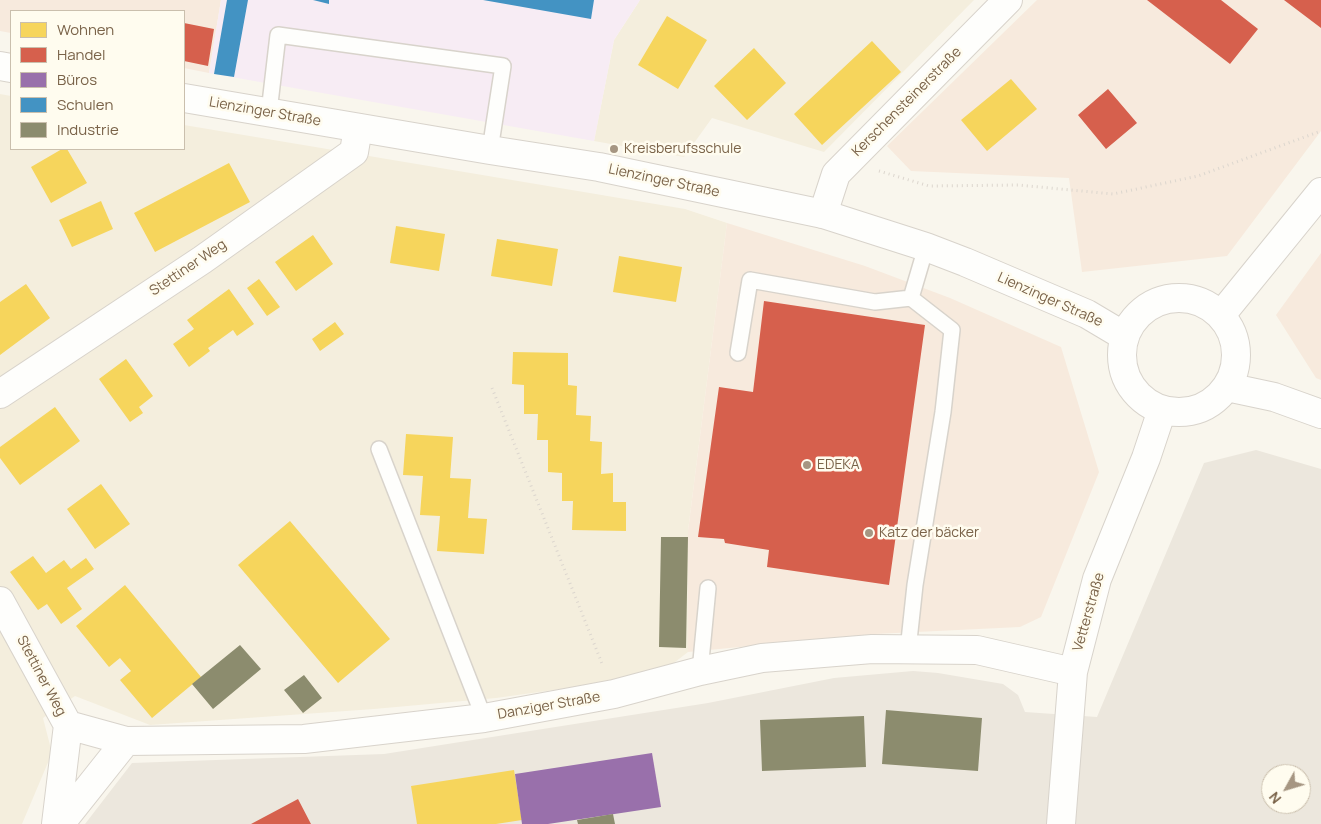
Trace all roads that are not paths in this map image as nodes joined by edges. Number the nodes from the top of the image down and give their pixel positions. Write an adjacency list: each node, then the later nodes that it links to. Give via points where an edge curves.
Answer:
1 (1008, 0): 7 (street, Kerschensteinerstraße, via 836,174)
2 (185, 98): 3 (street, Lienzinger Straße)
3 (269, 112): 4 (street, Lienzinger Straße); 5 (lane, via 278,35 503,66)
4 (358, 128): 5 (street, Lienzinger Straße); 14 (street, Stettiner Weg, via 354,152 202,260)
5 (490, 150): 7 (street, Lienzinger Straße, via 599,167)
6 (1321, 192): 10 (street)
7 (823, 214): 8 (street, Lienzinger Straße)
8 (926, 247): 9 (lane); 11 (street, Lienzinger Straße, via 1087,314)
9 (911, 298): 12 (lane, via 875,302 750,280); 20 (lane, via 952,330 943,412 913,595)
10 (1221, 315): 11 (street, via 1196,300 1166,298 1148,305 1133,319); 13 (street, via 1232,331 1237,350 1235,369)
11 (1124, 336): 15 (street, via 1121,354 1124,373 1146,402)
12 (738, 353)
13 (1227, 387): 15 (street, via 1198,409); 16 (street, via 1274,397)
14 (0, 394)
15 (1162, 410): 22 (street, Vetterstraße, via 1097,579)
16 (1321, 414)
17 (379, 449): 23 (lane)
18 (708, 588): 21 (lane)
19 (0, 601): 24 (street, Stettiner Weg)
20 (908, 650): 21 (street, Danziger Straße, via 872,649 762,658); 22 (street, Danziger Straße, via 978,650)
21 (700, 671): 23 (street, Danziger Straße, via 614,694)
22 (1073, 672): 27 (street, Vetterstraße)
23 (484, 718): 25 (street, Danziger Straße, via 304,739)
24 (68, 725): 25 (street, Stettiner Weg); 26 (street)
25 (126, 740): 26 (street)
26 (58, 824)
27 (1061, 824)

